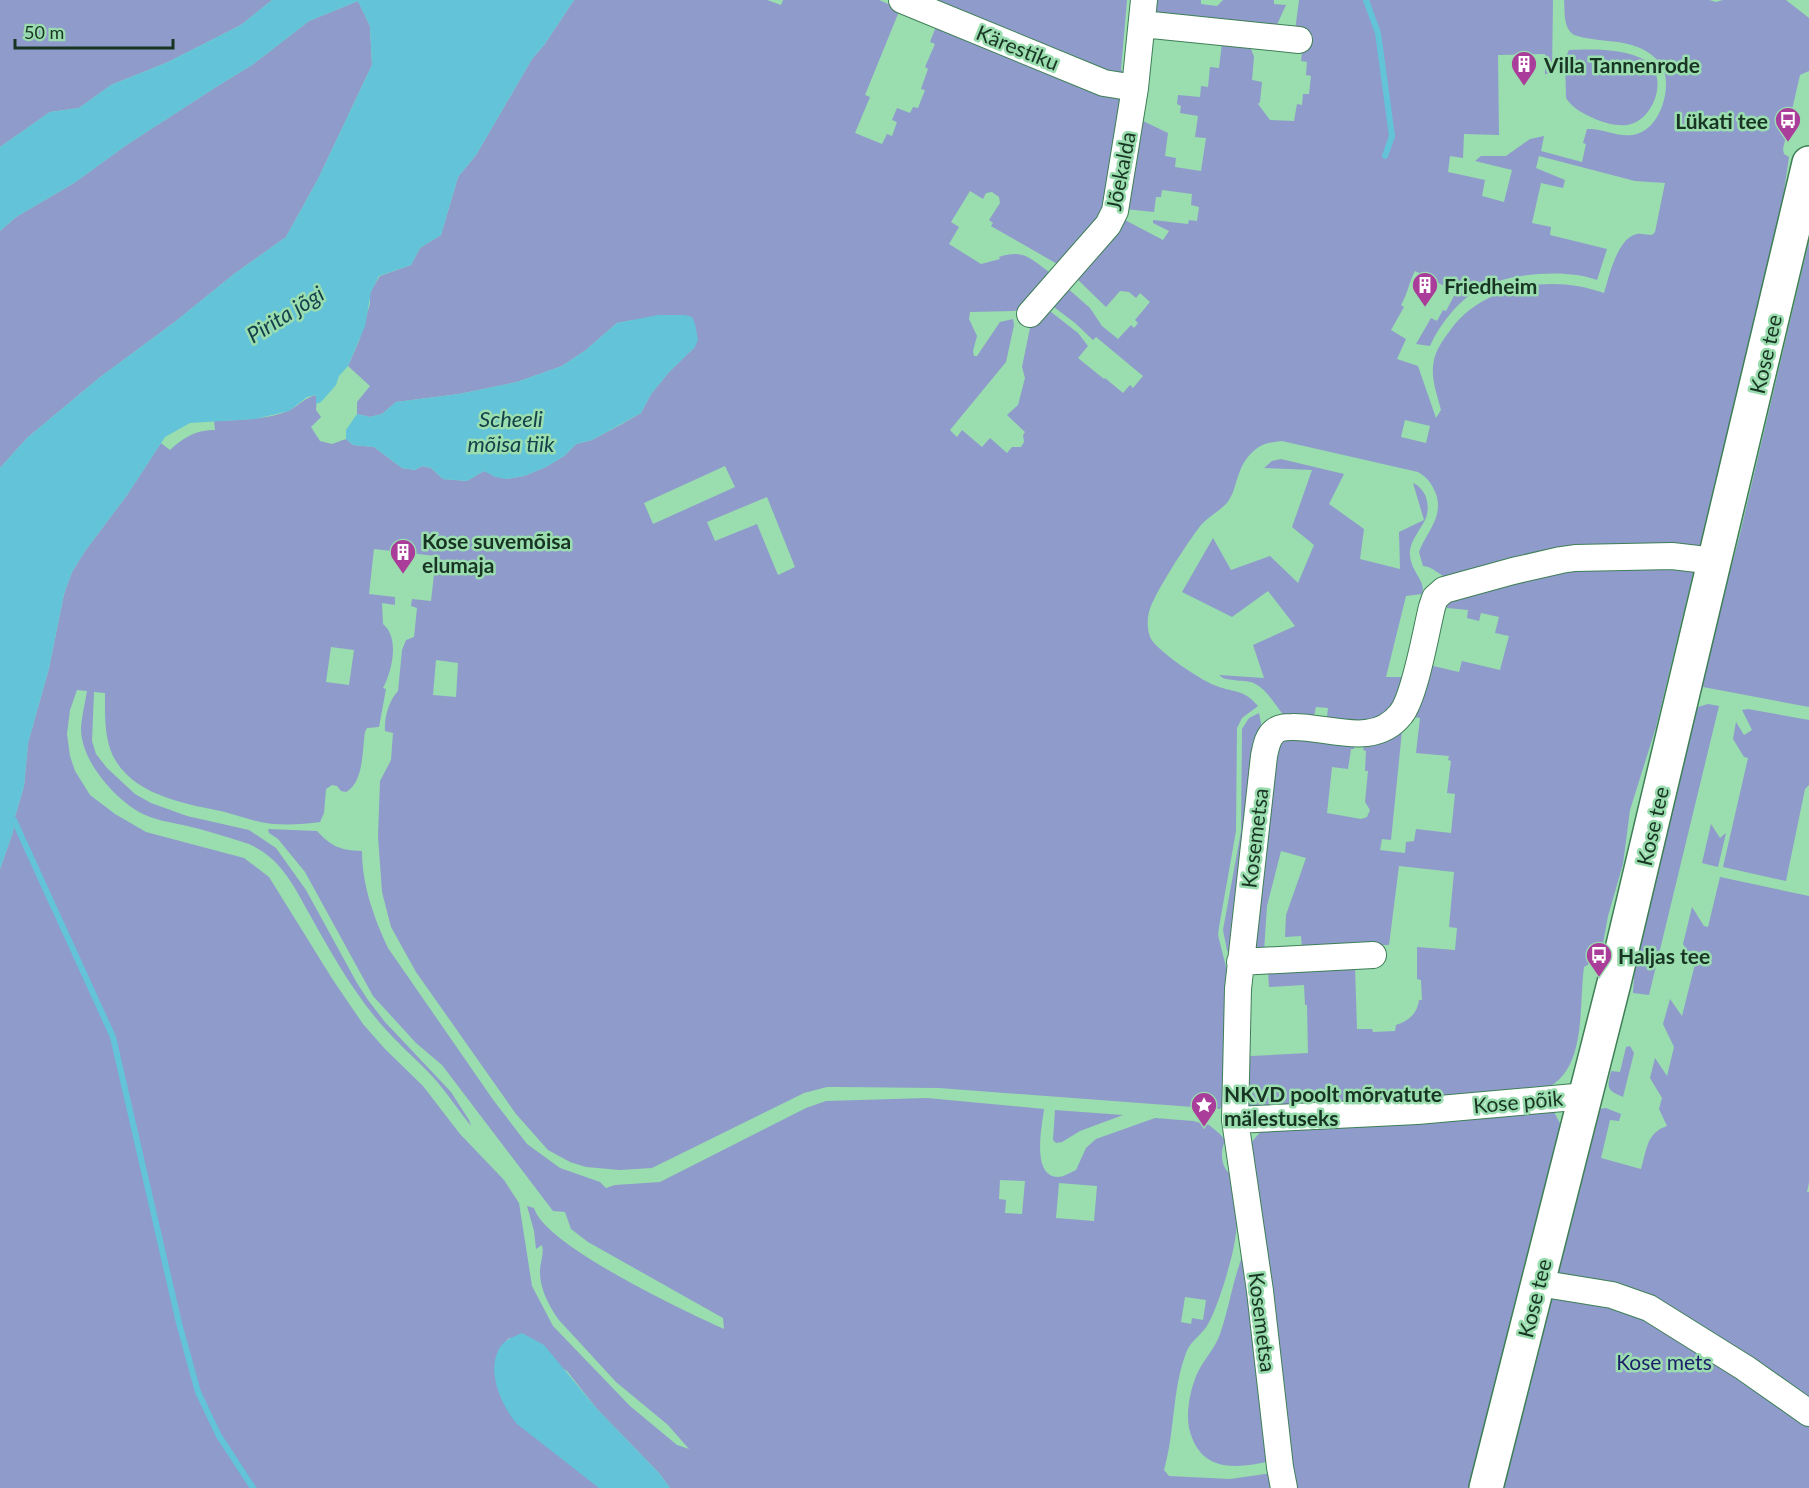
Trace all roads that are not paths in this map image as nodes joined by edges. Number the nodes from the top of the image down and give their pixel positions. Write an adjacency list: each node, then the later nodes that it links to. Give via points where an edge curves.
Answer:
1 (902, 0): 4 (street, Kärestiku, via 1104,82)
2 (1143, 12): 3 (street); 4 (street, Jõekalda)
3 (1299, 40)
4 (1135, 88): 6 (street, Jõekalda, via 1112,220)
5 (1809, 163): 7 (main road, Kose tee)
6 (1030, 314)
7 (1715, 561): 9 (street, Kosemetsa, via 1672,556 1575,558 1444,590 1432,607 1406,707 1393,722 1375,732 1357,734 1299,727 1275,730 1269,736 1264,756); 10 (main road, Kose tee)
8 (1372, 955): 9 (street)
9 (1240, 962): 11 (street, Kosemetsa)
10 (1586, 1096): 11 (street, Kose põik, via 1417,1111); 12 (main road, Kose tee)
11 (1235, 1120): 14 (street, Kosemetsa)
12 (1538, 1283): 13 (street, via 1612,1295 1648,1308); 15 (main road, Kose tee)
13 (1809, 1413)
14 (1284, 1488)
15 (1486, 1488)

